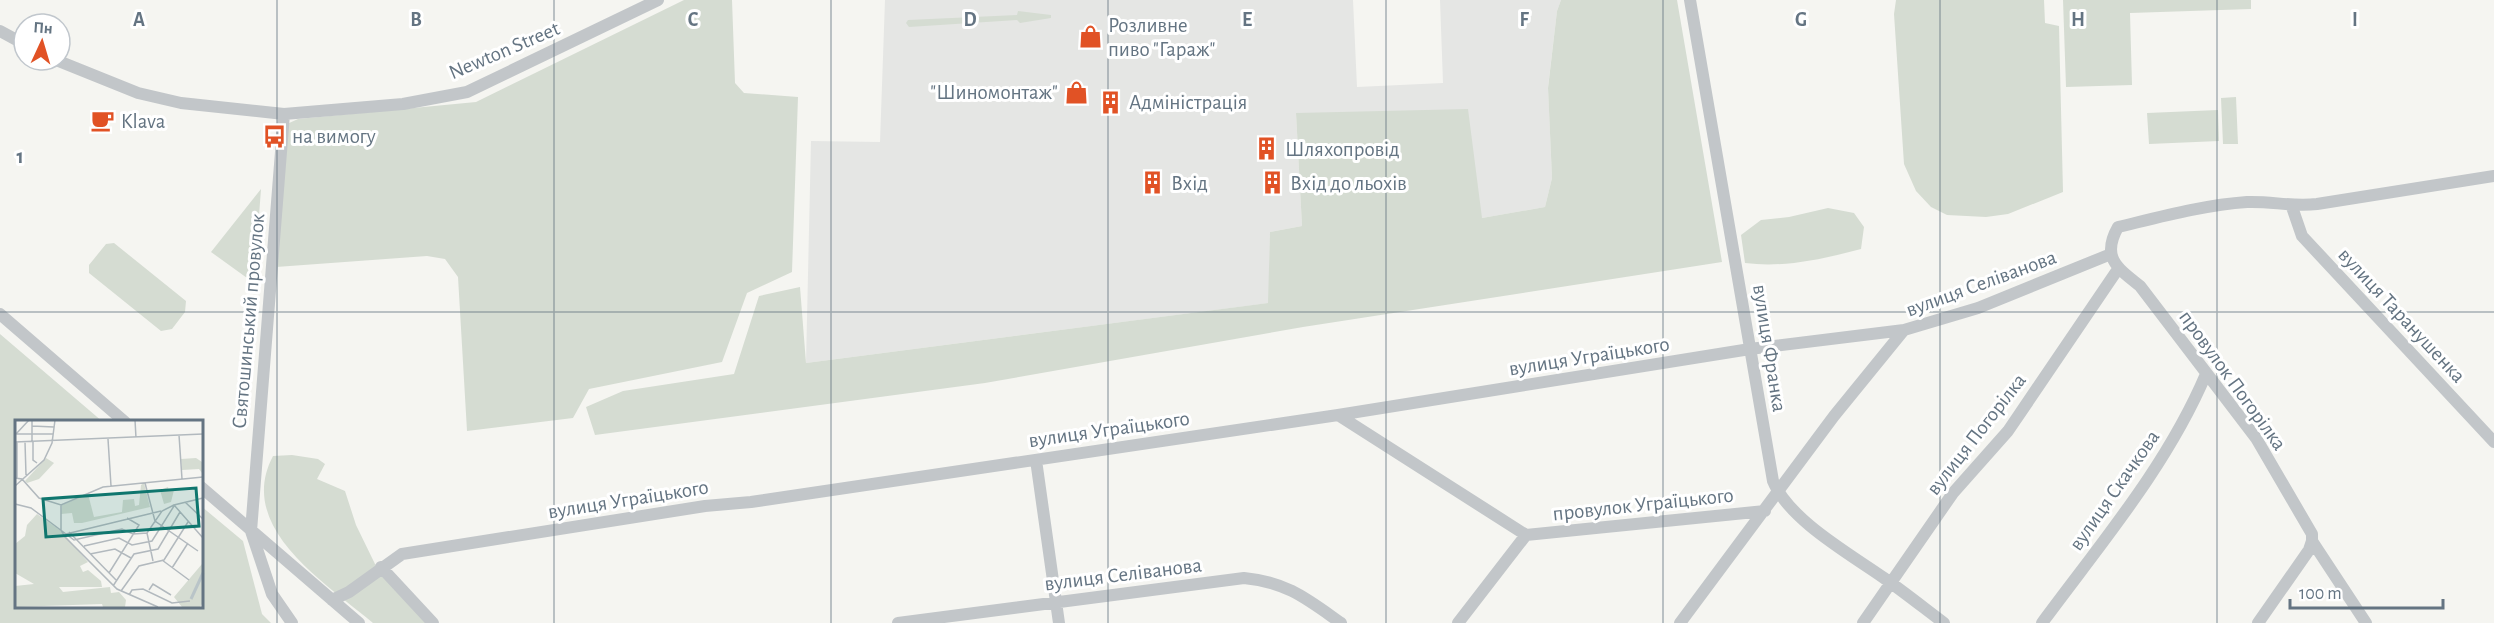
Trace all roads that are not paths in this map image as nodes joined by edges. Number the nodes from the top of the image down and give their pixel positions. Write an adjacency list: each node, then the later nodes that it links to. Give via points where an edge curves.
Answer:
1 (658, 0): 4 (street, Newton Street, via 467,92 404,104)
2 (1690, 0): 11 (street, вулиця Франка)
3 (72, 66): 4 (street, Newton Street, via 167,102)
4 (284, 114): 20 (street, Святошинський провулок)
5 (2494, 176): 6 (street)
6 (2292, 207): 7 (street, via 2245,202 2118,226 2110,241); 15 (street, вулиця Таранушенка, via 2302,236)
7 (2111, 254): 8 (street, провулок Погорілка); 10 (street, вулиця Селіванова, via 1978,308)
8 (2118, 269): 12 (street, провулок Погорілка, via 2140,286); 24 (street, вулиця Погорілка, via 2008,431 1953,493)
9 (0, 314): 14 (street)
10 (1904, 330): 11 (street, вулиця Уграїцького); 18 (street, вулиця Селіванова, via 1834,416)
11 (1750, 349): 13 (street, вулиця Уграїцького); 18 (street, вулиця Франка)
12 (2206, 374): 22 (street, провулок Погорілка, via 2256,438 2312,534); 37 (street, вулиця Скачкова, via 2164,458)
13 (1338, 415): 16 (street, вулиця Уграїцького); 21 (street, провулок Уграїцького)
14 (123, 420)
15 (2494, 442)
16 (1036, 460): 23 (street, вулиця Уграїцького, via 402,554); 26 (street)
17 (202, 488): 20 (street)
18 (1778, 494): 19 (street, вулиця Селіванова); 24 (street, вулиця Франка, via 1822,534)
19 (1765, 511): 21 (street, провулок Уграїцького); 34 (street, вулиця Селіванова)
20 (251, 531): 25 (street); 27 (street, via 272,594)
21 (1526, 536): 33 (street, провулок Уграїцького)
22 (2312, 541): 38 (street); 39 (street, провулок Погорілка)
23 (381, 567): 25 (street, вулиця Уграїцького); 29 (street)
24 (1892, 584): 35 (street, вулиця Погорілка); 36 (street, вулиця Франка)
25 (332, 600): 28 (street)
26 (1055, 601): 30 (street, вулиця Селіванова); 31 (street); 32 (street, вулиця Селіванова, via 1245,579 1270,580 1302,595)
27 (292, 623)
28 (359, 623)
29 (433, 623)
30 (898, 623)
31 (1059, 623)
32 (1341, 623)
33 (1458, 623)
34 (1680, 623)
35 (1863, 623)
36 (1944, 623)
37 (2042, 623)
38 (2258, 623)
39 (2366, 623)

